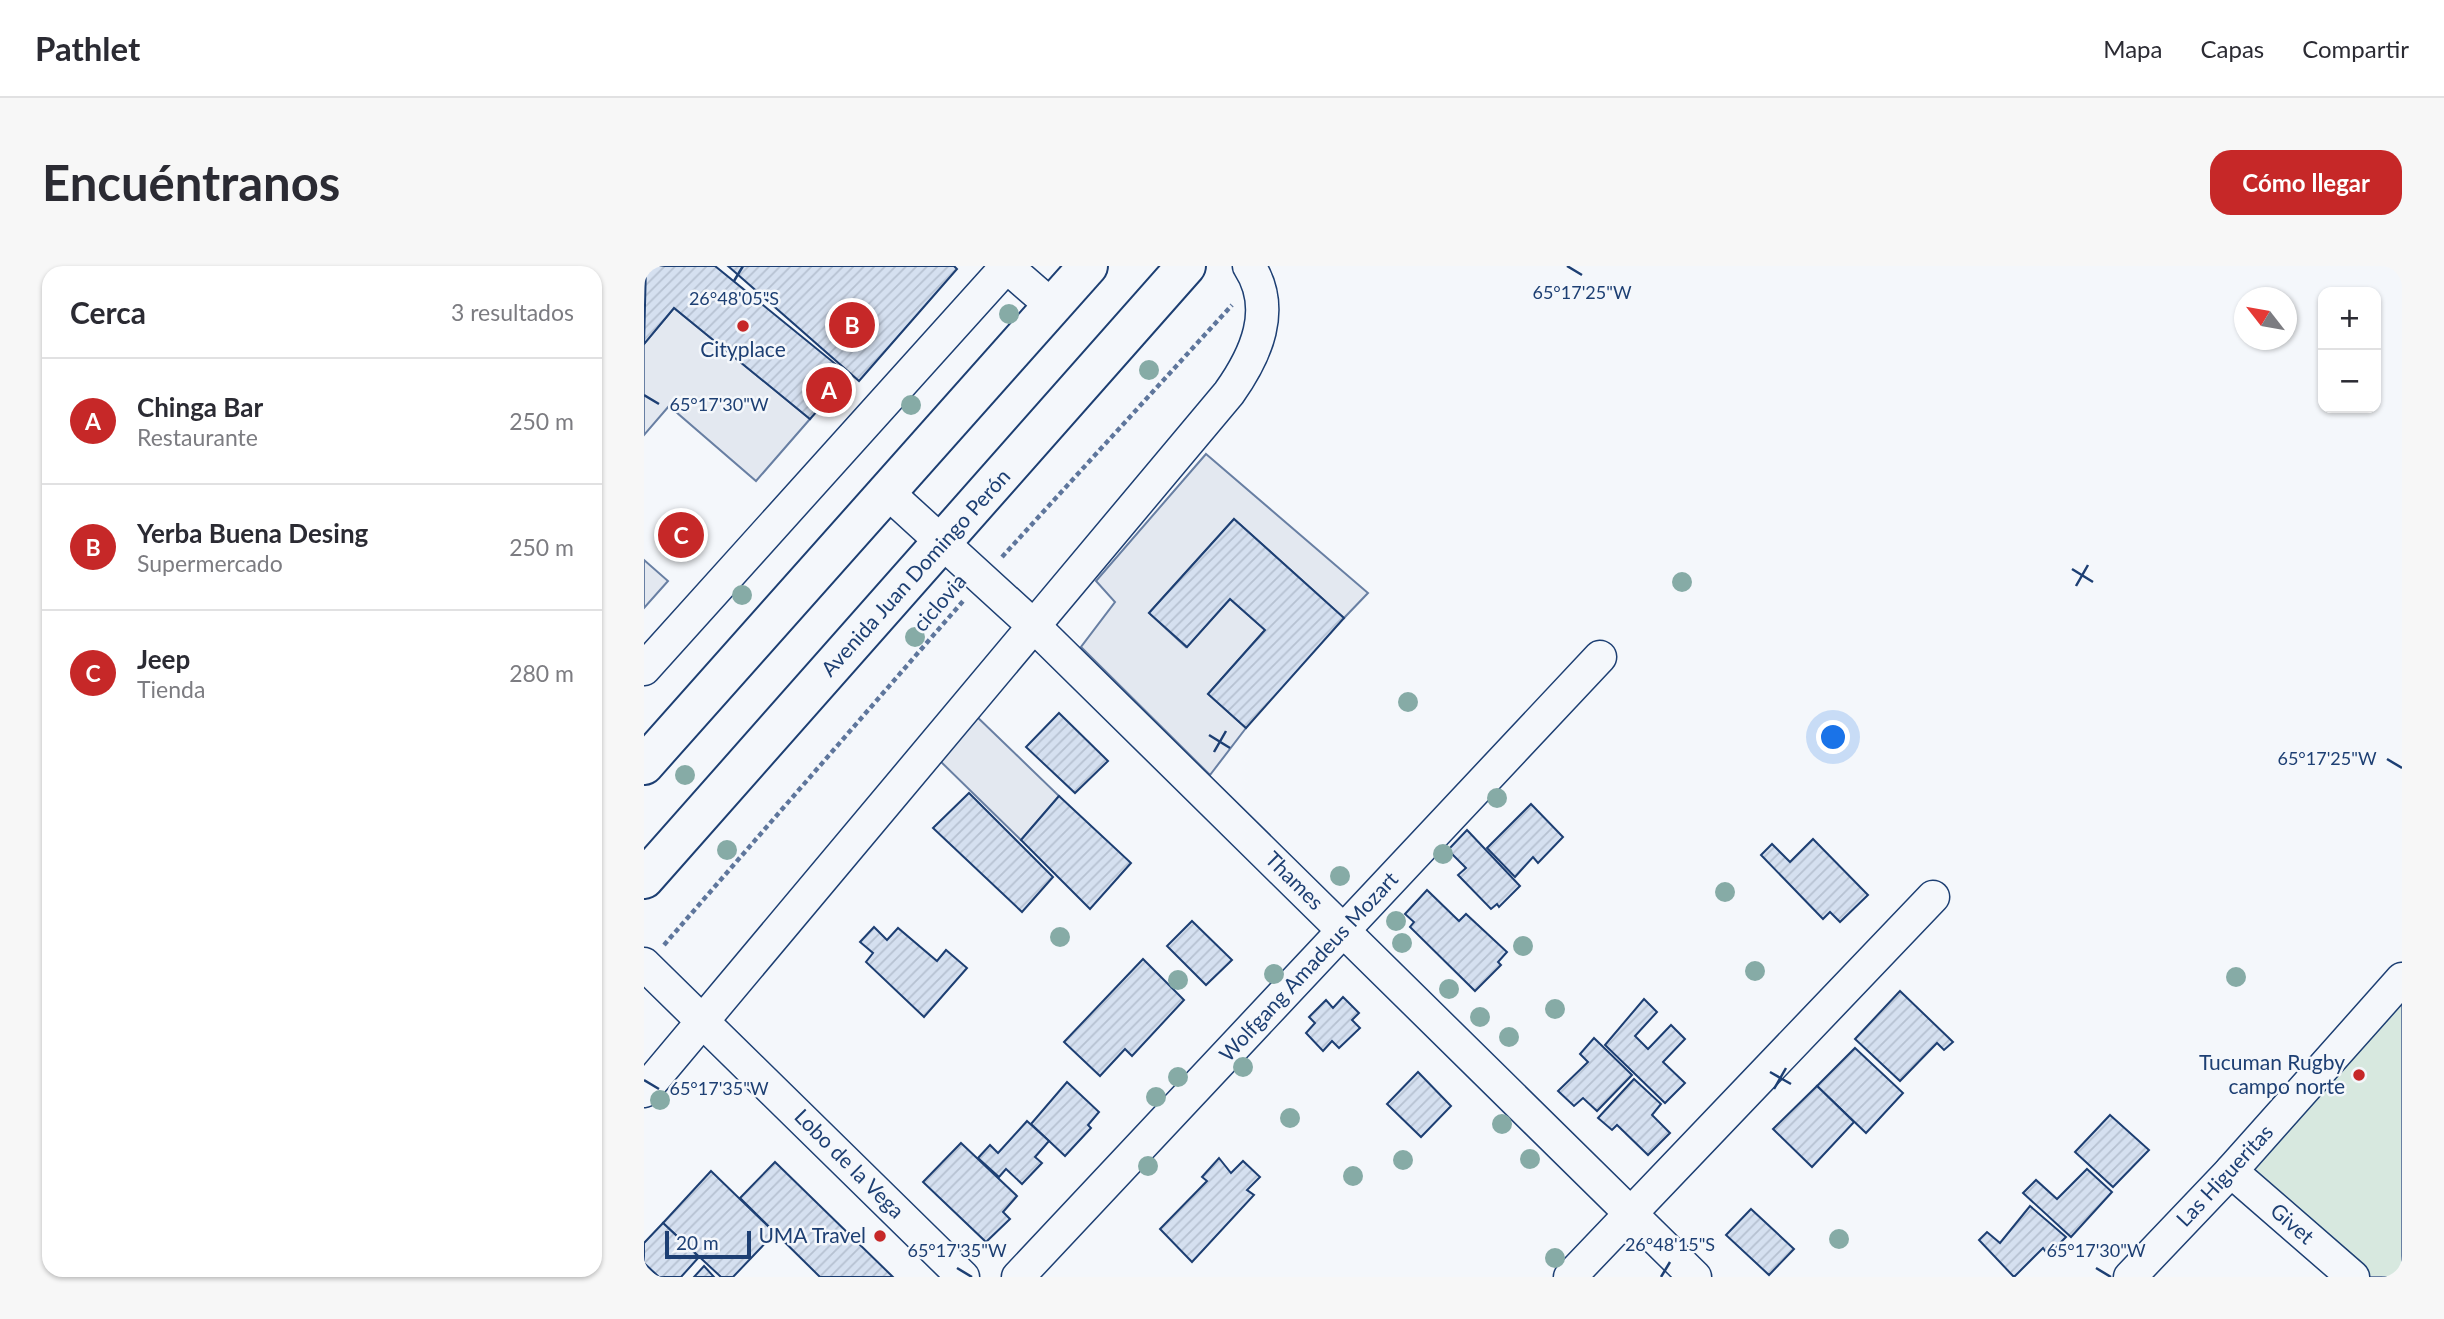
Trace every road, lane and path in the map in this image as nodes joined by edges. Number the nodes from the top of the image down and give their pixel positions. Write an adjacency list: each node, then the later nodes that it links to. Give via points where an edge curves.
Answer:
1 (1007, 266): 5 (street); 11 (street)
2 (1088, 266): 5 (main road)
3 (1186, 266): 7 (main road, Avenida Juan Domingo Perón)
4 (1253, 272): 8 (path, ciclovia); 9 (street, via 1264,309 1247,369)
5 (1052, 306): 6 (main road)
6 (887, 492): 7 (street, Thames); 12 (main road)
7 (943, 544): 8 (street, Thames); 13 (main road, Avenida Juan Domingo Perón)
8 (982, 579): 9 (street, Thames); 16 (path, ciclovia)
9 (1036, 628): 15 (street, Thames); 18 (street)
10 (1600, 657): 15 (street, Wolfgang Amadeus Mozart)
11 (644, 669)
12 (644, 765)
13 (644, 879)
14 (1933, 897): 21 (street)
15 (1343, 930): 21 (street, Thames); 23 (street, Wolfgang Amadeus Mozart)
16 (645, 965): 18 (street, Lobo de la Vega)
17 (2402, 979): 20 (street, Las Higueritas)
18 (704, 1022): 19 (street); 22 (street, Lobo de la Vega)
19 (644, 1091)
20 (2231, 1171): 26 (street, Las Higueritas); 27 (street, Givet)
21 (1630, 1213): 24 (street); 25 (street, Thames)
22 (963, 1277)
23 (1018, 1277)
24 (1570, 1277)
25 (1695, 1277)
26 (2130, 1277)
27 (2353, 1277)

